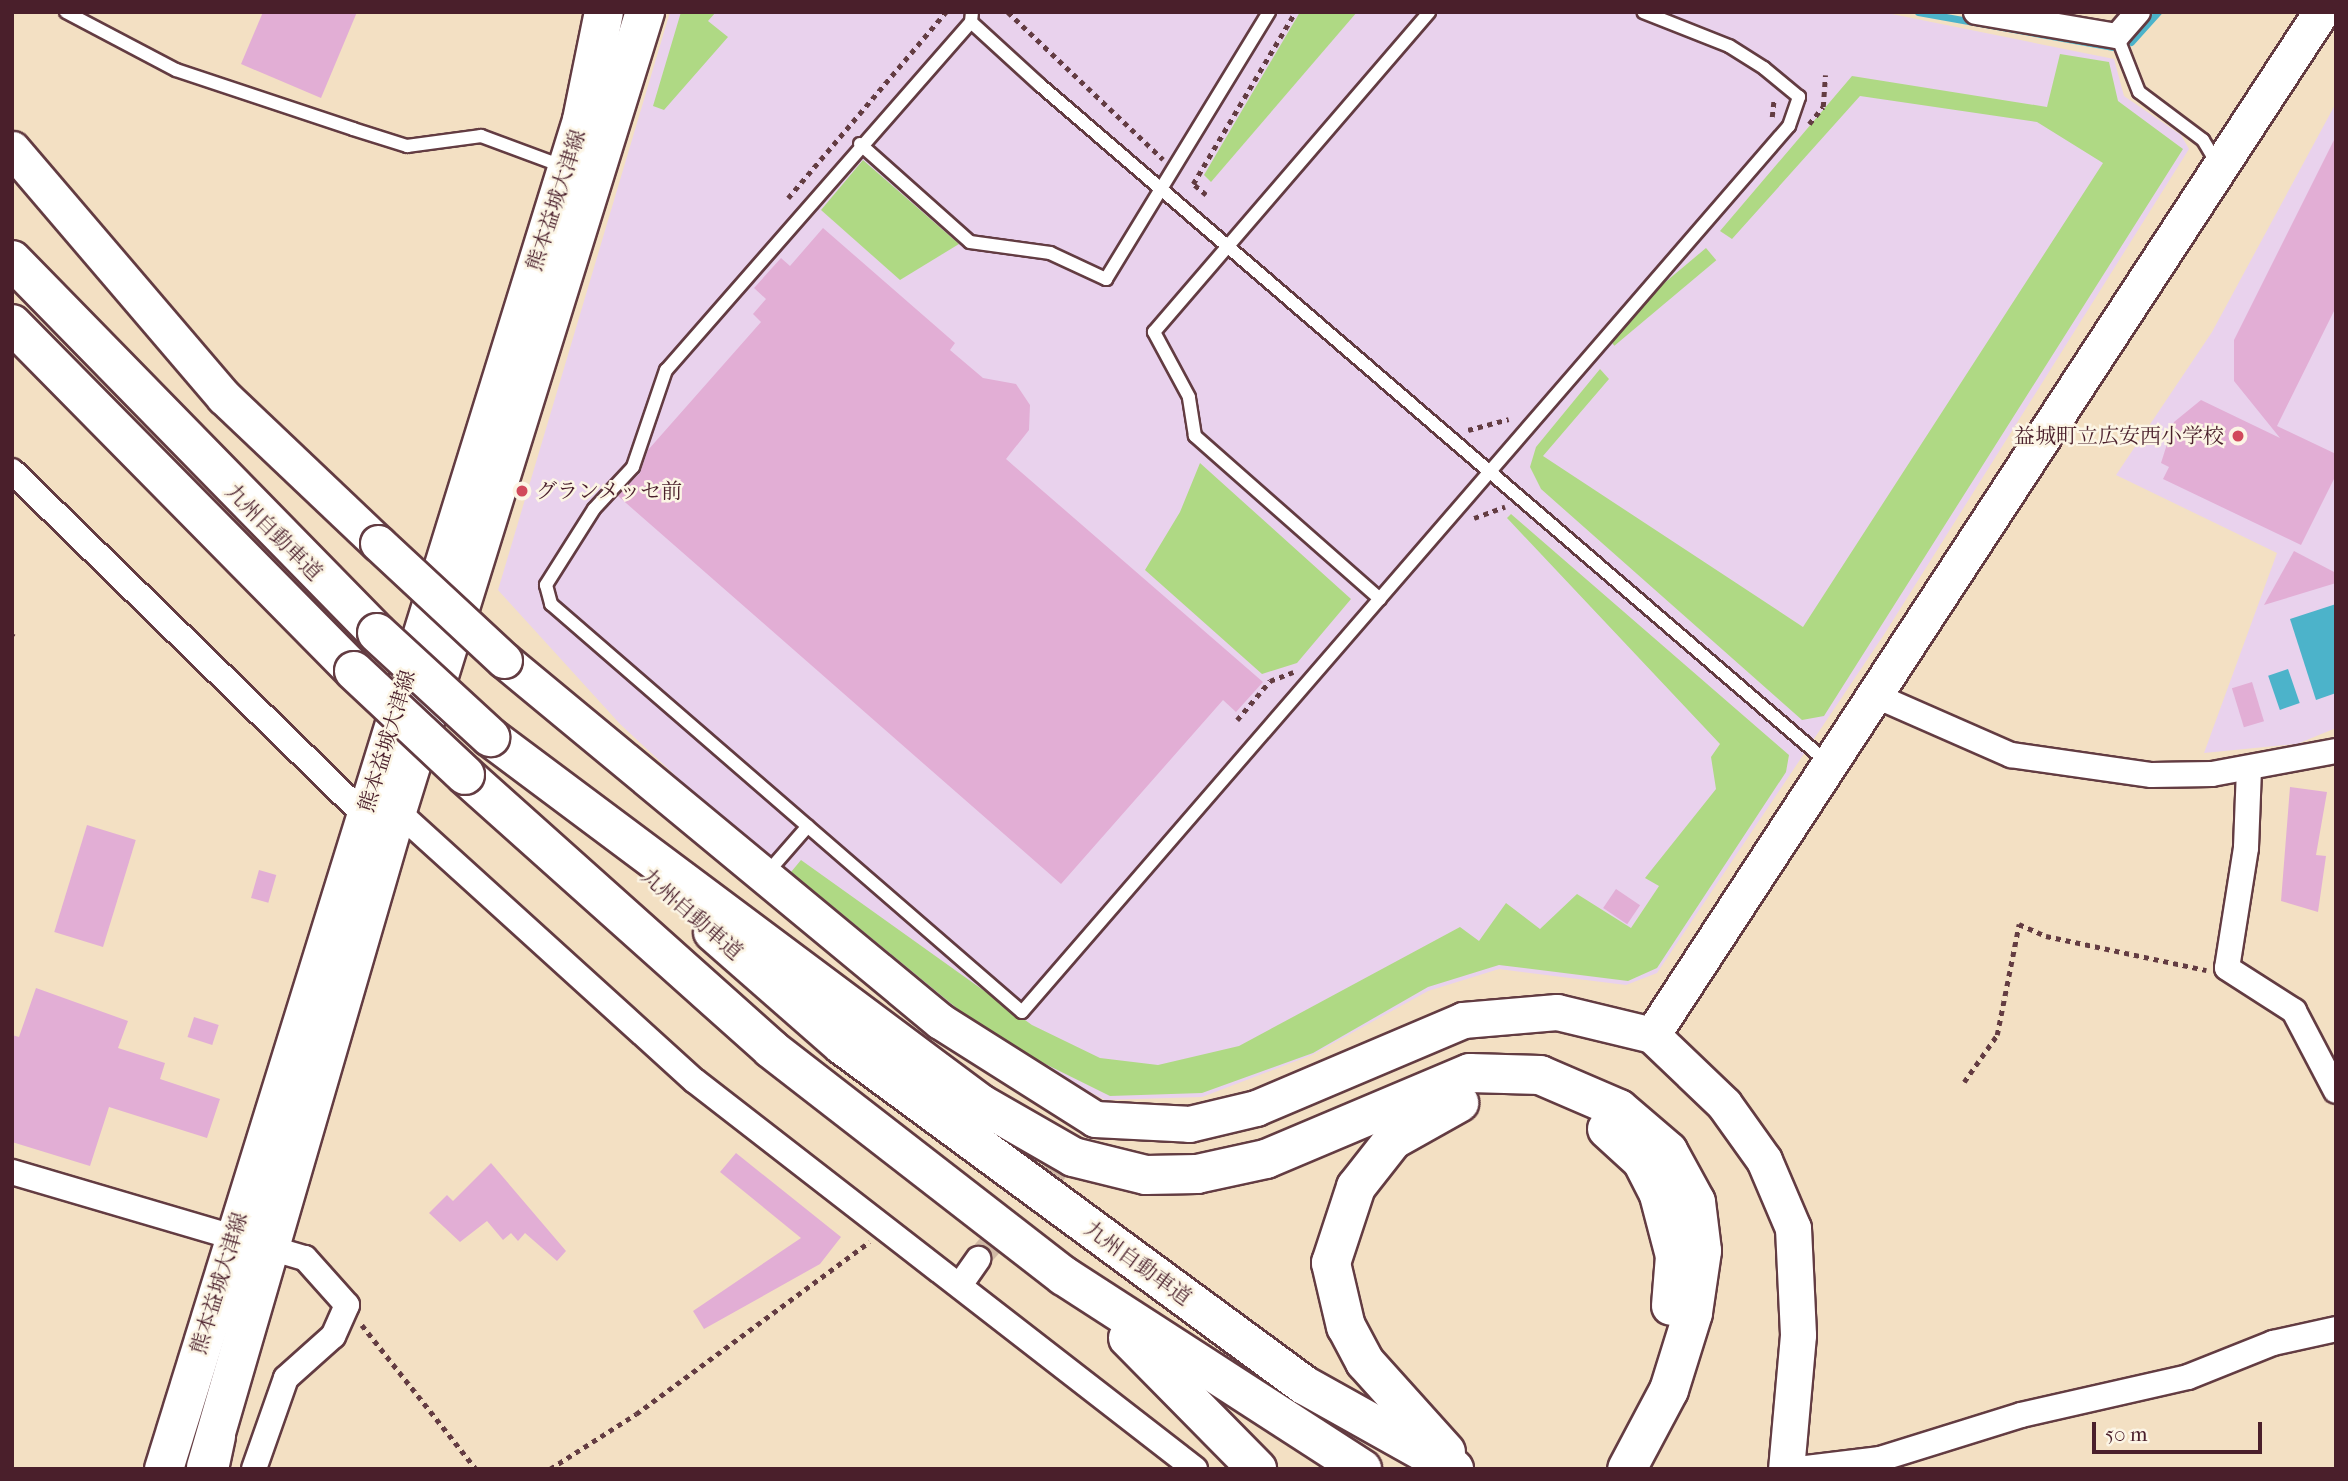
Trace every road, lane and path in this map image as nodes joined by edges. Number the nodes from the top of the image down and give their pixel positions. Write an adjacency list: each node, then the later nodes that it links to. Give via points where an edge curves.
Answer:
1 (66, 12): 26 (lane, via 176,70 353,130 407,146 481,136)
2 (593, 12): 19 (street, via 578,75)
3 (604, 12): 19 (main road, 熊本益城大津線)
4 (645, 12): 26 (main road, 熊本益城大津線)
5 (661, 12): 17 (lane)
6 (946, 12): 31 (path)
7 (1008, 12): 24 (path)
8 (1269, 12): 29 (lane)
9 (1295, 12): 28 (path)
10 (1429, 12): 32 (lane)
11 (1643, 12): 37 (lane, via 1729,46 1798,97 1795,107 1761,161)
12 (1976, 12): 16 (street)
13 (2138, 12): 16 (street)
14 (2321, 12): 25 (street)
15 (971, 17): 21 (lane); 29 (lane)
16 (2117, 36): 25 (lane, via 2139,92 2203,140)
17 (647, 62)
18 (1773, 92): 20 (path, via 1772,120)
19 (582, 120): 26 (main road, 熊本益城大津線)
20 (1763, 130)
21 (860, 144): 29 (lane, via 970,242 1050,253 1106,279); 50 (lane, via 666,370 633,467 594,509 546,585 551,604)
22 (12, 149): 51 (street, bridge, via 224,397 504,660)
23 (618, 150): 26 (lane)
24 (1168, 163)
25 (2217, 163): 43 (street)
26 (580, 176): 49 (main road, 熊本益城大津線)
27 (1185, 177): 28 (path)
28 (1193, 184): 30 (path)
29 (1162, 191): 32 (lane)
30 (1206, 195)
31 (788, 198)
32 (1225, 247): 37 (lane); 41 (lane, via 1154,332 1186,388 1195,436)
33 (12, 260): 45 (main road, 九州自動車道, bridge, via 377,633)
34 (12, 324): 61 (main road, 九州自動車道, bridge, via 354,671 465,775 771,1049)
35 (1517, 411): 36 (path, via 1497,426)
36 (1468, 430)
37 (1492, 471): 41 (lane); 47 (lane)
38 (14, 484): 49 (street)
39 (1510, 508): 40 (path)
40 (1468, 521)
41 (1380, 599): 50 (lane, via 1022,1012)
42 (1302, 669): 44 (path, via 1270,681)
43 (1872, 694): 47 (street); 48 (street, via 2011,755 2152,775)
44 (1237, 720)
45 (490, 737): 73 (main road, 九州自動車道, via 842,1045 970,1143 1304,1385); 76 (main road, via 981,1104 1073,1157 1146,1175 1197,1174 1266,1159 1470,1073 1540,1075 1619,1109 1668,1151 1696,1202 1702,1251 1693,1314 1669,1390)
46 (2336, 751): 48 (street)
47 (1826, 761): 53 (street)
48 (2249, 769): 52 (street, via 2246,848 2227,968)
49 (381, 814): 57 (street, via 695,1081); 58 (main road, 熊本益城大津線); 59 (main road, 熊本益城大津線)
50 (808, 826): 51 (lane)
51 (762, 878): 53 (street, via 1087,1131 1189,1124 1256,1108 1463,1020 1558,1012)
52 (2233, 976): 54 (path, via 2046,936 2019,924 1997,1035); 55 (street, via 2280,997 2294,1011)
53 (1652, 1035): 77 (street, via 1724,1104 1764,1160 1793,1228 1798,1335)
54 (1964, 1082)
55 (2333, 1082)
56 (12, 1172): 58 (street)
57 (884, 1231): 62 (street); 69 (path, via 636,1414)
58 (232, 1238): 59 (street); 66 (main road, 熊本益城大津線)
59 (270, 1249): 63 (street, via 305,1258); 65 (main road, 熊本益城大津線)
60 (978, 1259): 62 (street)
61 (1064, 1276): 71 (main road); 72 (main road, 九州自動車道)
62 (960, 1285): 70 (street)
63 (346, 1305): 67 (street, via 332,1336 286,1378); 68 (path)
64 (2336, 1329): 78 (street, via 2273,1343 2188,1377 2021,1415 1881,1459)
65 (210, 1458)
66 (164, 1469)
67 (254, 1469)
68 (476, 1469)
69 (550, 1469)
70 (1195, 1469)
71 (1257, 1469)
72 (1362, 1469)
73 (1454, 1469)
74 (1464, 1469): 75 (main road, via 1365,1362 1346,1326 1331,1262 1356,1187 1393,1140 1455,1104 1504,1097 1560,1106 1625,1144 1650,1176 1672,1236 1672,1297 1657,1359)
75 (1603, 1469)
76 (1627, 1469)
77 (1786, 1469)
78 (1798, 1469)

